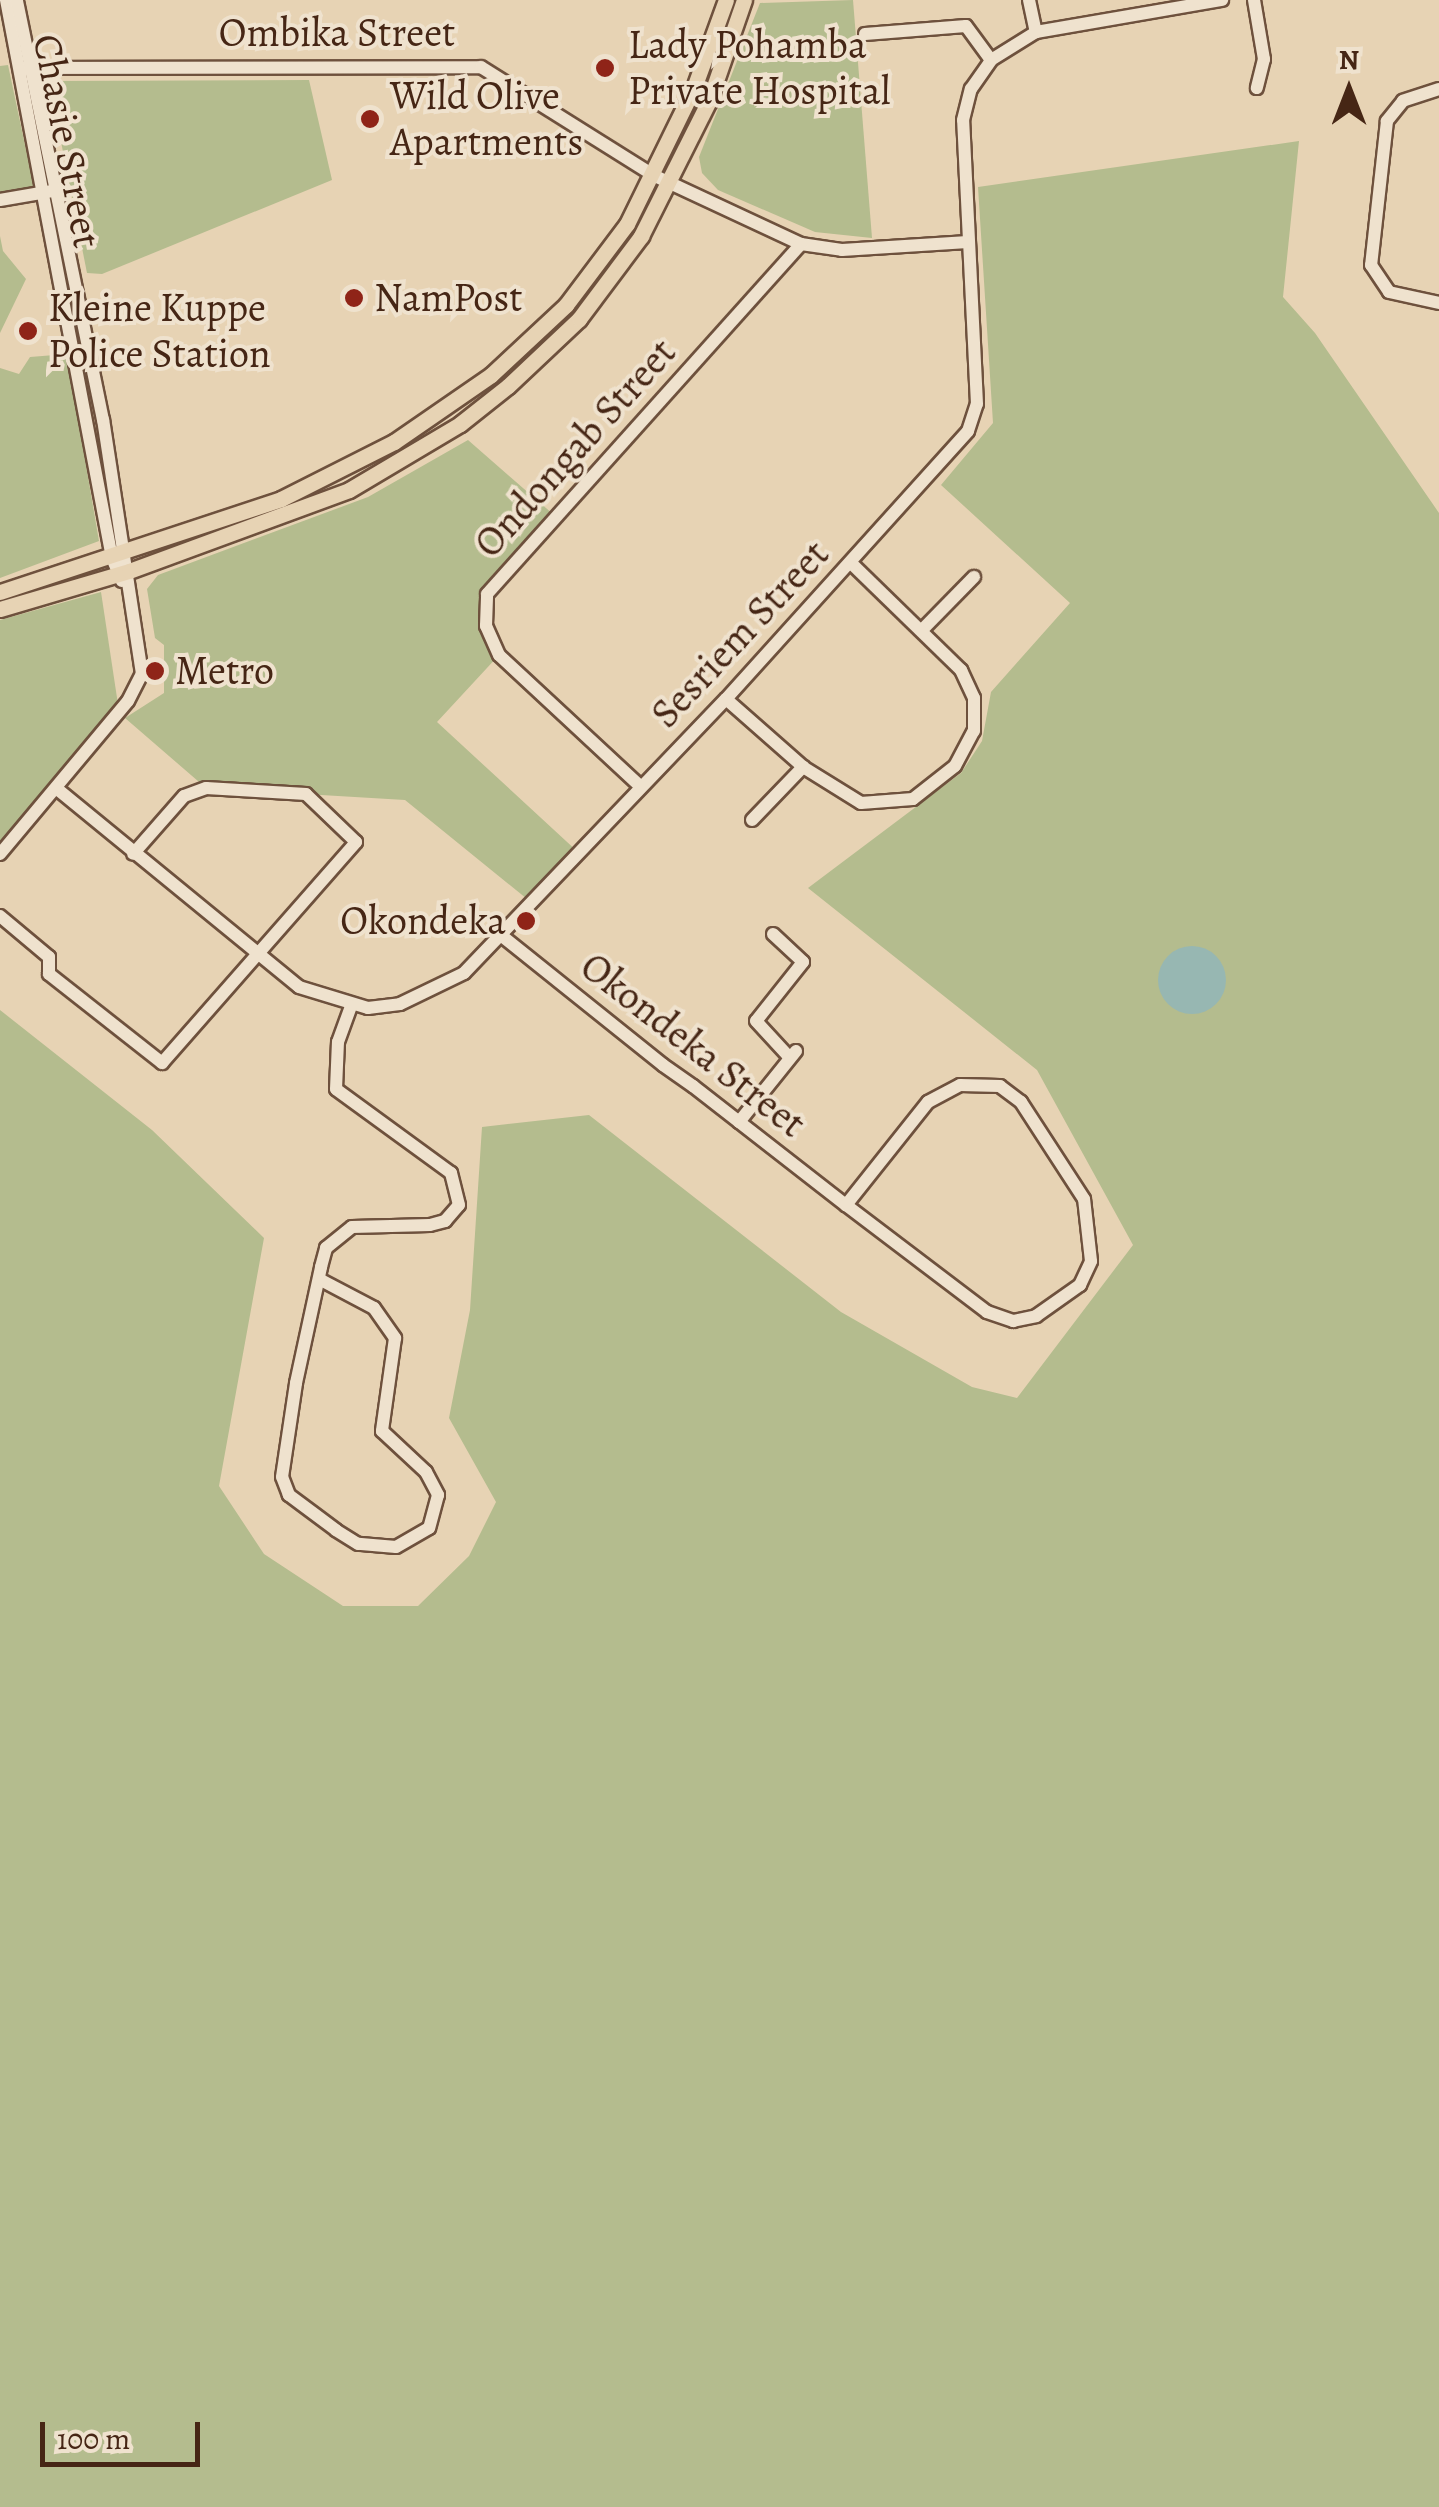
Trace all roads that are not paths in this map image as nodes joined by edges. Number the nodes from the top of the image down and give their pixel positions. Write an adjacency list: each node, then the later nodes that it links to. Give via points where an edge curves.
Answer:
1 (6, 0): 11 (street, Chasie Street)
2 (17, 0): 11 (street, Chasie Street)
3 (726, 0): 14 (main road)
4 (744, 0): 15 (main road)
5 (1029, 0): 8 (street)
6 (1222, 0): 8 (street, Sesriem Street)
7 (1254, 0): 12 (street, via 1264,59)
8 (1036, 32): 10 (street, Sesriem Street)
9 (865, 34): 10 (street, via 966,26)
10 (991, 60): 18 (street, Sesriem Street, via 971,89 964,120)
11 (25, 67): 14 (street, Ombika Street, via 480,67); 16 (street, Chasie Street)
12 (1257, 88)
13 (1439, 89): 20 (street, via 1403,101 1386,121 1371,265 1388,292)
14 (655, 176): 15 (street, Ombika Street); 21 (main road, via 604,259 566,305 438,415 296,492)
15 (671, 185): 19 (street, Ombika Street); 23 (main road, via 578,319 460,424 348,490)
16 (51, 192): 17 (street); 21 (street, Chasie Street)
17 (0, 200)
18 (968, 242): 19 (street, Ombika Street, via 842,250); 22 (street, Sesriem Street, via 974,418)
19 (801, 244): 30 (street, Ondongab Street, via 488,594 486,626 499,655)
20 (1439, 303)
21 (119, 555): 23 (street, Chasie Street); 25 (main road)
22 (851, 563): 27 (street); 28 (street, Sesriem Street)
23 (124, 577): 26 (main road); 31 (street, Chasie Street, via 142,674)
24 (974, 577): 27 (street)
25 (0, 592)
26 (0, 609)
27 (923, 629): 29 (street, via 961,670 974,698 974,731 955,766 913,799 886,805 844,798)
28 (726, 698): 29 (street); 30 (street, Sesriem Street)
29 (803, 768): 32 (street)
30 (640, 786): 37 (street, Sesriem Street)
31 (56, 788): 33 (street, Chasie Street); 34 (street, Sesriem Street)
32 (752, 820)
33 (0, 854)
34 (133, 854): 38 (street, Sesriem Street); 38 (street, via 192,790 297,792 318,802 356,842)
35 (0, 916): 38 (street, via 49,957 49,974 155,1062 168,1060)
36 (773, 934): 40 (street, via 808,966 756,1020 793,1054)
37 (502, 936): 39 (street, Sesriem Street, via 464,973 432,992 400,1004); 40 (street, Okondeka Street)
38 (258, 957): 39 (street, Sesriem Street, via 299,987)
39 (350, 1006): 42 (street, via 338,1042 336,1089 451,1173 459,1204 445,1221 369,1223 339,1234 326,1248)
40 (739, 1122): 41 (street, Okondeka Street)
41 (846, 1205): 41 (street, Okondeka Street, via 987,1312 1013,1321 1055,1306 1080,1286 1092,1261 1084,1199 1021,1102 1000,1086 981,1082 941,1092)
42 (319, 1279): 42 (street, via 282,1477 289,1496 358,1544 396,1547 429,1528 438,1495 426,1472 382,1431 395,1338 374,1308)

